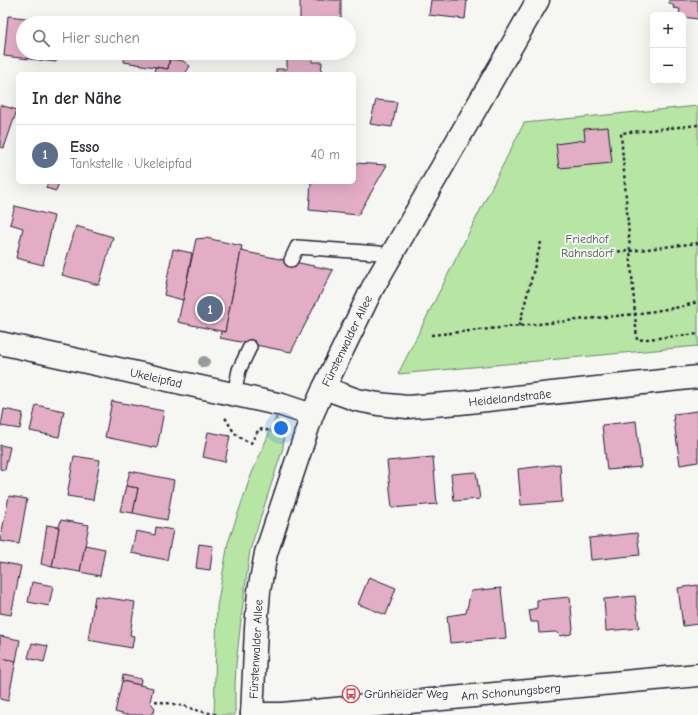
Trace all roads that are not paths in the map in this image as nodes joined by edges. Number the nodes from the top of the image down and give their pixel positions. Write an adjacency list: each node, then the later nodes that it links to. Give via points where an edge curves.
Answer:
1 (538, 0): 2 (street, Fürstenwalder Allee)
2 (390, 258): 3 (lane, via 379,253 297,247); 7 (street, Fürstenwalder Allee, via 372,289)
3 (291, 260)
4 (0, 343): 8 (street, Ukeleipfad)
5 (250, 347): 8 (lane, via 239,370)
6 (698, 377): 7 (street, Heidelandstraße, via 460,404 407,407 357,400)
7 (324, 388): 9 (street, Fürstenwalder Allee)
8 (234, 395): 9 (street, Ukeleipfad, via 289,407)
9 (312, 416): 11 (street, Fürstenwalder Allee, via 266,553 257,613)
10 (698, 675): 11 (street, Am Schonungsberg)
11 (252, 715)

